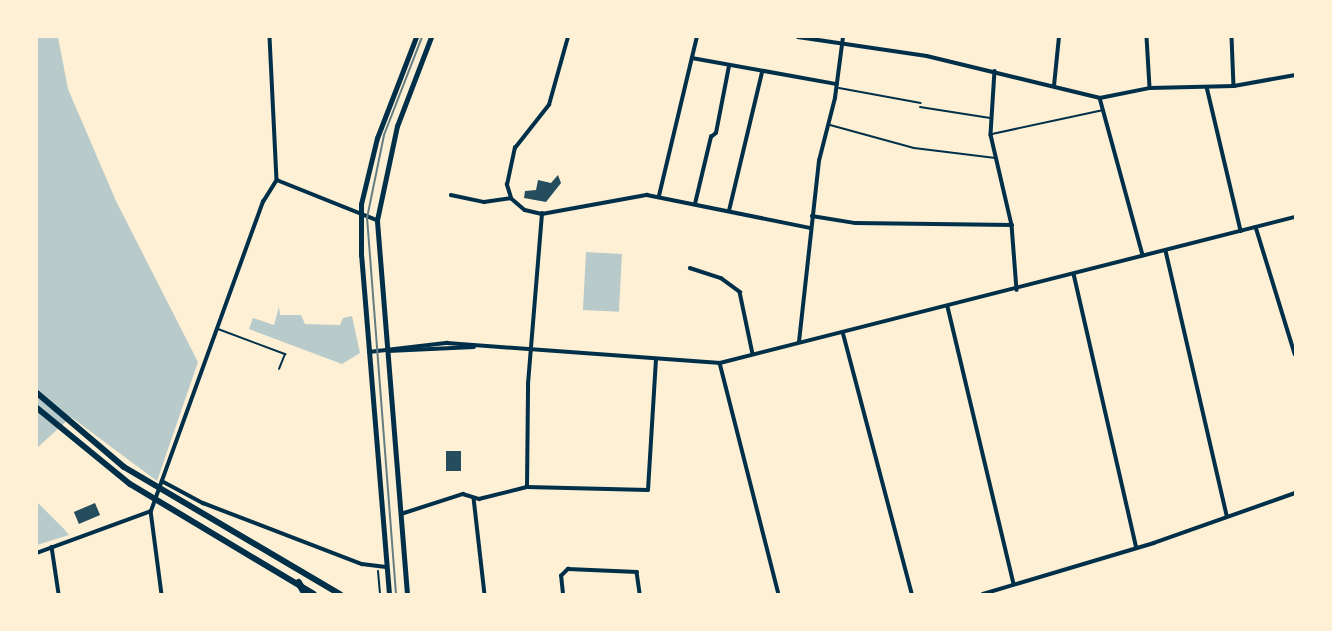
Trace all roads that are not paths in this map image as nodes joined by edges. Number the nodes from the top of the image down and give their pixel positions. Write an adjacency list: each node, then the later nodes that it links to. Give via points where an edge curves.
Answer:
1 (270, 37): 28 (street)
2 (416, 37): 36 (main road, via 371,156)
3 (431, 37): 38 (main road, via 397,126)
4 (568, 37): 31 (street, via 549,105 514,148 507,185)
5 (697, 37): 12 (street)
6 (798, 37): 11 (street)
7 (843, 37): 11 (street)
8 (1059, 37): 18 (street)
9 (1147, 37): 21 (street)
10 (1232, 37): 19 (street)
11 (842, 44): 14 (street); 17 (street)
12 (691, 58): 13 (street); 30 (street)
13 (729, 66): 15 (street); 32 (street)
14 (995, 71): 18 (street); 24 (street)
15 (762, 73): 17 (street); 33 (street)
16 (1295, 75): 19 (street)
17 (837, 86): 24 (lane); 25 (street)
18 (1054, 86): 22 (street)
19 (1234, 86): 20 (street)
20 (1207, 87): 21 (street); 42 (street)
21 (1150, 88): 22 (street)
22 (1100, 98): 23 (street)
23 (1104, 109): 26 (lane); 44 (street)
24 (990, 118): 26 (street)
25 (829, 125): 27 (lane, via 914,148); 35 (street)
26 (991, 135): 27 (street)
27 (995, 158): 39 (street)
28 (277, 180): 36 (street); 49 (street, via 263,202)
29 (451, 195): 31 (street, via 484,202)
30 (659, 196): 32 (street); 34 (street, via 635,195)
31 (511, 198): 34 (street, via 526,210)
32 (695, 204): 33 (street)
33 (729, 211): 41 (street)
34 (542, 214): 52 (street)
35 (812, 216): 39 (street, via 855,223); 41 (street)
36 (361, 217): 38 (street); 54 (main road)
37 (1295, 217): 40 (street)
38 (377, 220): 53 (main road)
39 (1012, 225): 47 (street)
40 (1256, 227): 42 (street); 55 (street)
41 (811, 228): 51 (street)
42 (1241, 231): 43 (street)
43 (1165, 250): 44 (street); 68 (street)
44 (1143, 256): 46 (street)
45 (690, 268): 56 (street, via 721,278 740,292)
46 (1074, 275): 47 (street); 70 (street)
47 (1017, 290): 48 (street)
48 (948, 307): 50 (street); 74 (street)
49 (217, 328): 59 (lane, via 285,354); 62 (street)
50 (843, 332): 51 (street); 86 (street)
51 (799, 343): 56 (street)
52 (531, 350): 53 (street, via 430,343); 57 (street); 63 (street)
53 (386, 351): 54 (street); 67 (main road)
54 (369, 352): 72 (main road)
55 (1295, 354)
56 (753, 355): 58 (street)
57 (657, 360): 58 (street); 63 (street, via 648,490)
58 (720, 363): 85 (street)
59 (279, 369)
60 (37, 393): 79 (highway, via 124,467)
61 (37, 408): 73 (highway, via 119,477)
62 (162, 482): 66 (street); 72 (street, via 203,503)
63 (527, 486): 65 (street)
64 (1295, 493): 68 (street)
65 (474, 498): 67 (street, via 463,494); 82 (street)
66 (151, 511): 69 (street); 76 (street)
67 (399, 514): 81 (main road)
68 (1227, 515): 70 (street)
69 (52, 547): 71 (street); 75 (street)
70 (1137, 548): 74 (street)
71 (37, 553)
72 (386, 567): 80 (main road)
73 (298, 582): 77 (highway); 78 (highway)
74 (1014, 584): 87 (street)
75 (60, 594)
76 (162, 594)
77 (305, 594)
78 (314, 594)
79 (340, 594)
80 (389, 594)
81 (407, 594)
82 (485, 594)
83 (563, 594): 84 (street, via 561,576 568,569 637,572)
84 (640, 594)
85 (779, 594)
86 (912, 594)
87 (983, 594)

